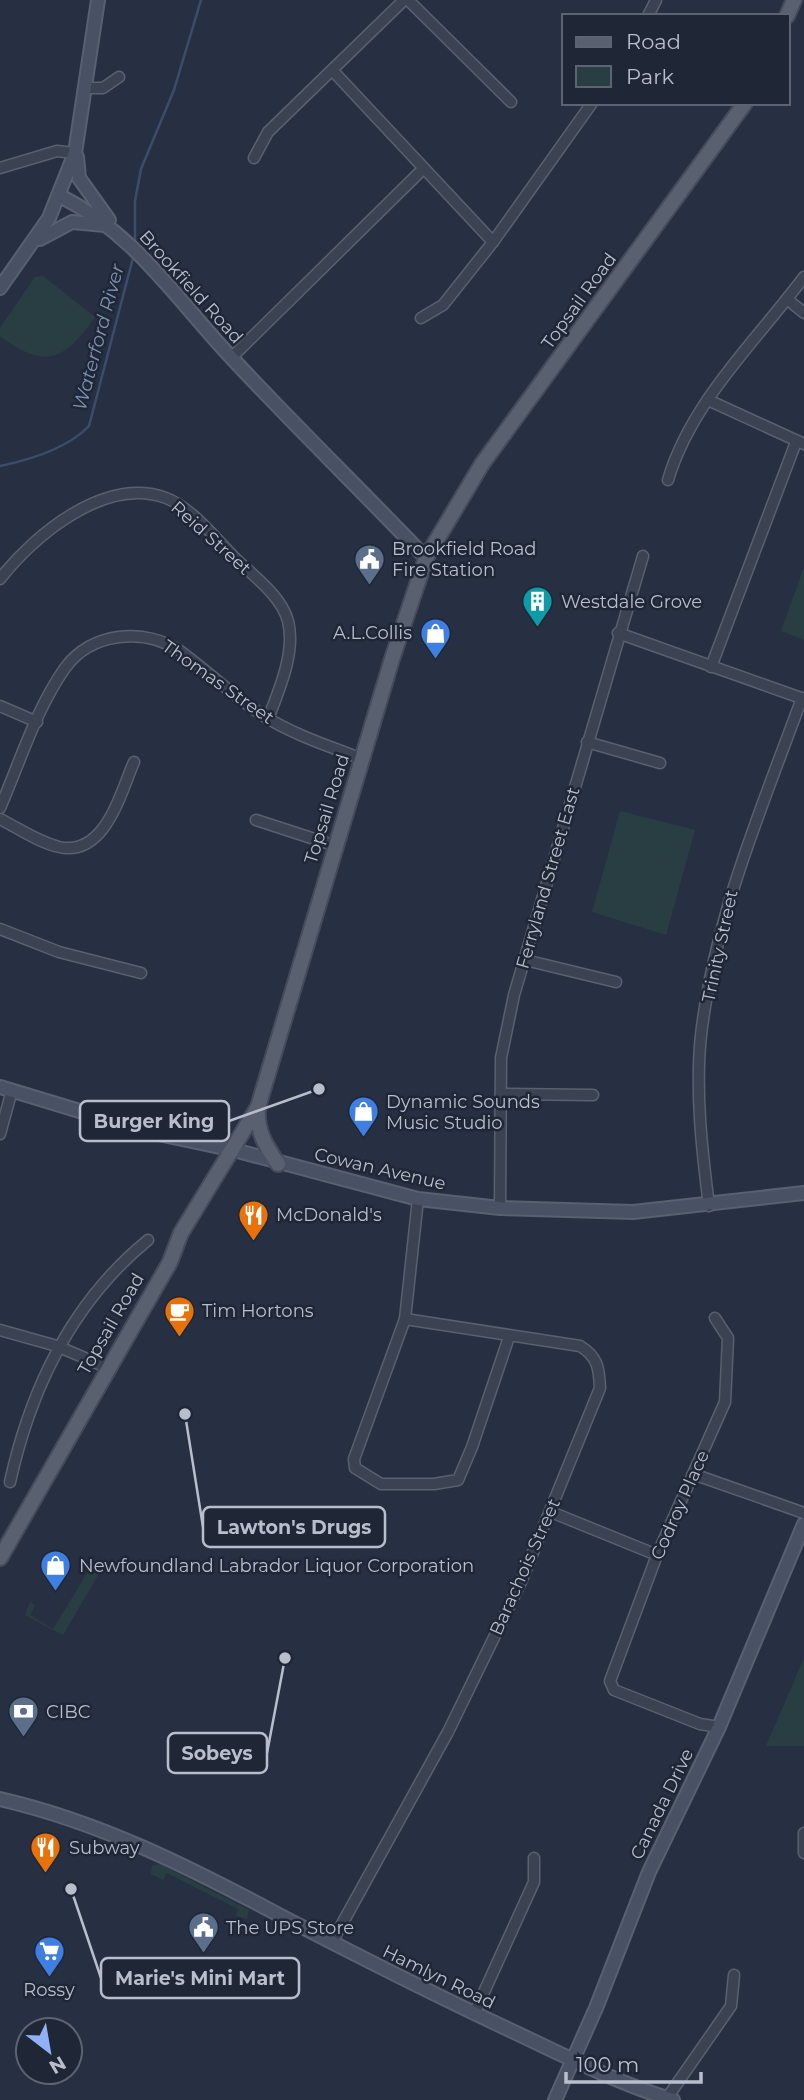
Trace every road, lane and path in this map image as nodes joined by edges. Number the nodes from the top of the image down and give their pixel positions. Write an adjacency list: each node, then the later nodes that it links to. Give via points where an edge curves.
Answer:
1 (98, 0): 5 (street)
2 (406, 0): 3 (street); 6 (street)
3 (333, 71): 10 (street, via 268,132); 12 (street)
4 (119, 77): 5 (street, via 103,88)
5 (85, 88): 9 (street)
6 (511, 102)
7 (591, 105): 15 (street)
8 (745, 105): 27 (main road, Topsail Road, via 482,464)
9 (76, 150): 11 (street); 13 (street); 14 (street, via 79,178)
10 (254, 158)
11 (0, 167)
12 (423, 169): 15 (street); 22 (street)
13 (60, 196): 14 (street, Brookfield Road); 16 (street)
14 (115, 229): 16 (street, via 72,222); 22 (street, Brookfield Road)
15 (494, 242): 21 (street, via 443,305)
16 (30, 247): 18 (street)
17 (804, 277): 19 (street)
18 (0, 288)
19 (787, 299): 20 (street); 23 (street)
20 (804, 313)
21 (421, 318)
22 (231, 358): 27 (street, Brookfield Road)
23 (708, 400): 24 (street); 25 (street, via 676,452)
24 (800, 443): 30 (street)
25 (668, 480)
26 (643, 556): 29 (street, Ferryland Street East)
27 (426, 558): 36 (main road, Topsail Road)
28 (0, 579): 33 (street, Reid Street, via 11,565 90,503 117,493 167,498 192,515 275,597 288,621 289,653)
29 (618, 633): 30 (street); 35 (street, Ferryland Street East)
30 (710, 667): 31 (street)
31 (803, 699): 56 (street, Trinity Street, via 749,834 714,956 701,1038 701,1120)
32 (0, 706): 34 (street)
33 (268, 719): 34 (street, Thomas Street, via 179,651 157,640 118,636 81,651 65,668); 36 (street, Thomas Street)
34 (37, 722): 39 (street, Thomas Street)
35 (587, 742): 38 (street); 44 (street, Ferryland Street East)
36 (362, 759): 42 (main road, Topsail Road)
37 (134, 762): 40 (street, via 106,824 95,839 77,848 51,844)
38 (660, 763)
39 (0, 808)
40 (0, 819)
41 (256, 820): 42 (street)
42 (336, 846): 50 (main road, Topsail Road)
43 (0, 929): 45 (street, via 59,952)
44 (526, 961): 46 (street); 48 (street, Ferryland Street East, via 501,1058)
45 (141, 973)
46 (615, 982)
47 (6, 1089): 51 (street); 52 (street, Cowan Avenue, via 149,1132)
48 (501, 1094): 49 (street); 57 (street, Ferryland Street East)
49 (593, 1095)
50 (258, 1107): 52 (main road, Topsail Road); 53 (main road, via 263,1140)
51 (0, 1134)
52 (234, 1150): 53 (street, Cowan Avenue); 64 (main road, Topsail Road, via 181,1233 170,1262)
53 (278, 1164): 55 (street, Cowan Avenue)
54 (804, 1193): 56 (street, Cowan Avenue)
55 (418, 1199): 57 (street, Cowan Avenue); 60 (street)
56 (709, 1206): 57 (street, Cowan Avenue, via 633,1212)
57 (499, 1208)
58 (148, 1240): 63 (street, via 102,1281)
59 (715, 1318): 65 (street, Codroy Place, via 727,1338 725,1402)
60 (405, 1320): 62 (street, Barachois Street); 62 (street, via 354,1459 355,1468 381,1484 458,1480)
61 (0, 1330): 63 (street)
62 (509, 1337): 67 (street, Barachois Street, via 580,1346 599,1365 600,1388)
63 (57, 1346): 64 (street); 66 (street)
64 (108, 1367): 71 (main road, Topsail Road)
65 (693, 1474): 68 (street); 70 (street, Codroy Place)
66 (10, 1482)
67 (551, 1512): 70 (street); 77 (street, Barachois Street, via 448,1732)
68 (804, 1513)
69 (804, 1524): 72 (street, Canada Drive)
70 (657, 1555): 72 (street, Codroy Place, via 610,1681 614,1690)
71 (0, 1558)
72 (719, 1727): 80 (street, Canada Drive, via 649,1872)
73 (0, 1800): 77 (street, Hamlyn Road, via 54,1813 129,1840)
74 (804, 1833): 75 (street)
75 (804, 1853)
76 (534, 1858): 79 (street, via 534,1882)
77 (332, 1942): 79 (street, Hamlyn Road)
78 (734, 1975): 81 (street, via 731,2006)
79 (474, 2014): 80 (street, Hamlyn Road)
80 (572, 2060): 81 (street, Hamlyn Road); 82 (street, Canada Drive)
81 (670, 2099)
82 (555, 2100)

